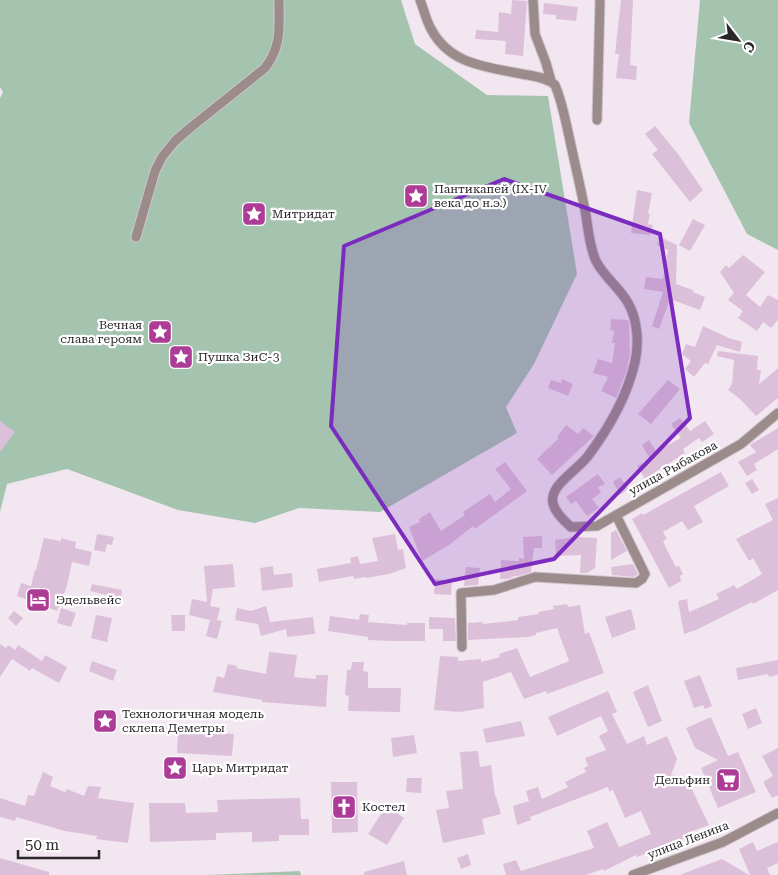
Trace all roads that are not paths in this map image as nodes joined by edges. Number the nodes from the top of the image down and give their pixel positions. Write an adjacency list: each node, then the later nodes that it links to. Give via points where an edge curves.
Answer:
1 (279, 0): 7 (street, via 277,48 273,58 266,68 175,141 162,157)
2 (420, 0): 5 (street, via 431,29 454,54 469,63)
3 (533, 0): 5 (street, via 535,34)
4 (600, 0): 6 (street)
5 (551, 81): 9 (street, улица Рыбакова, via 558,92 564,116 592,250 596,262 629,303 637,339 629,385 616,413 587,457 559,485 553,496 554,505 571,527 597,526)
6 (597, 120)
7 (136, 237)
8 (778, 413): 9 (street, улица Рыбакова, via 742,444)
9 (616, 514): 10 (street, via 645,574 642,580 636,583 535,577 494,590 461,594)
10 (462, 647)
11 (778, 813): 12 (street, улица Ленина, via 723,842)
12 (633, 875)

